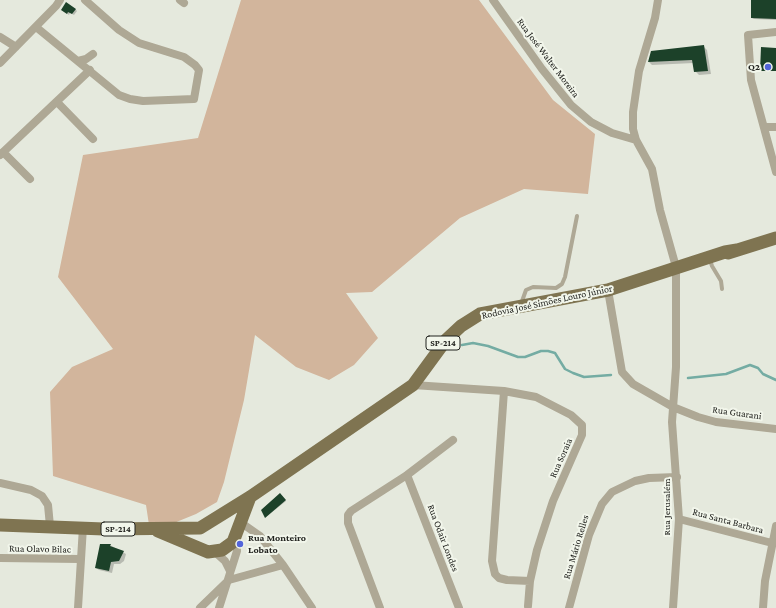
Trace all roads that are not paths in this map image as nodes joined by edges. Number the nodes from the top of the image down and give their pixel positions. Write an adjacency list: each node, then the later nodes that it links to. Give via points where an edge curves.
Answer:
1 (60, 0): 5 (street)
2 (85, 0): 12 (street, via 130,37 146,46 184,57 199,70 194,99 143,101 130,99 110,90)
3 (493, 0): 17 (street, Rua José Walter Moreira, via 571,105 591,122 612,133)
4 (658, 0): 17 (street, via 638,71 633,112)
5 (36, 27): 8 (street); 10 (street)
6 (776, 32): 14 (street, via 748,35 751,80)
7 (0, 36): 8 (street)
8 (16, 47): 11 (street)
9 (93, 54): 10 (street)
10 (78, 61): 12 (street)
11 (0, 63)
12 (90, 70): 13 (street)
13 (57, 102): 16 (street); 18 (street)
14 (765, 127): 15 (street); 19 (street)
15 (776, 127)
16 (93, 139)
17 (636, 140): 26 (street, Rua Jerusalém, via 652,169 661,217)
18 (1, 154): 20 (street)
19 (776, 172)
20 (30, 178)
21 (577, 216): 29 (lane, via 562,284 556,288 533,287 526,290)
22 (776, 238): 23 (main road, Rodovia José Simões Louro Júnior / SP-214)
23 (736, 250): 24 (main road, Rodovia José Simões Louro Júnior / SP-214); 25 (main road, Rodovia José Simões Louro Júnior)
24 (710, 260): 25 (main road, Rodovia José Simões Louro Júnior / SP-214); 27 (lane, via 721,281)
25 (690, 263): 26 (main road, Rodovia José Simões Louro Júnior / SP-214)
26 (676, 268): 28 (main road, Rodovia José Simões Louro Júnior / SP-214); 32 (street, Rua Jerusalém, via 676,367)
27 (722, 289)
28 (608, 290): 29 (main road, Rodovia José Simões Louro Júnior / SP-214); 32 (street, via 622,372 632,384)
29 (520, 306): 30 (main road, Rodovia José Simões Louro Júnior / SP-214, via 480,314 461,326 446,340)
30 (413, 385): 31 (street, Rua Soraia); 38 (main road, Rodovia José Simões Louro Júnior / SP-214)
31 (504, 391): 56 (street, via 492,561 495,574 499,578); 56 (street, Rua Soraia, via 549,402 579,421 583,430 553,501)
32 (673, 406): 33 (street, Rua Guarani, via 716,422); 36 (street, Rua Jerusalém)
33 (776, 429)
34 (454, 440): 35 (street)
35 (407, 475): 62 (street, via 348,515 348,523); 63 (street, Rua Odair Londes)
36 (677, 477): 40 (street, Rua Jerusalém); 64 (street, Rua Mário Relles, via 635,481 612,492 602,504 589,535)
37 (0, 483): 43 (street, via 31,490 42,496 48,505)
38 (250, 497): 39 (main road, Rodovia José Simões Louro Júnior / SP-214); 41 (main road)
39 (223, 514): 41 (main road); 46 (main road, Rodovia José Simões Louro Júnior / SP-214)
40 (678, 519): 49 (street, Rua Santa Barbara); 65 (street, Rua Jerusalém)
41 (240, 522): 48 (main road); 53 (street, via 260,536)
42 (0, 525): 43 (main road, SP-214)
43 (50, 526): 45 (main road, SP-214)
44 (776, 526): 49 (street)
45 (83, 527): 47 (main road, SP-214); 52 (street)
46 (200, 528): 47 (main road, SP-214); 50 (main road, via 196,539 198,544)
47 (153, 529): 50 (main road, SP-214)
48 (236, 535): 50 (main road, via 228,547); 54 (street, via 237,551)
49 (772, 543): 66 (street)
50 (212, 552): 54 (street, via 225,560)
51 (0, 558): 52 (street, Rua Olavo Bilac)
52 (80, 560): 58 (street)
53 (283, 565): 55 (street); 61 (street)
54 (230, 571): 55 (street)
55 (229, 580): 59 (street); 60 (street)
56 (530, 581): 57 (street, Rua Soraia)
57 (528, 606)
58 (78, 608)
59 (200, 608)
60 (220, 608)
61 (312, 608)
62 (380, 608)
63 (459, 608)
64 (569, 608)
65 (673, 608)
66 (763, 608)

